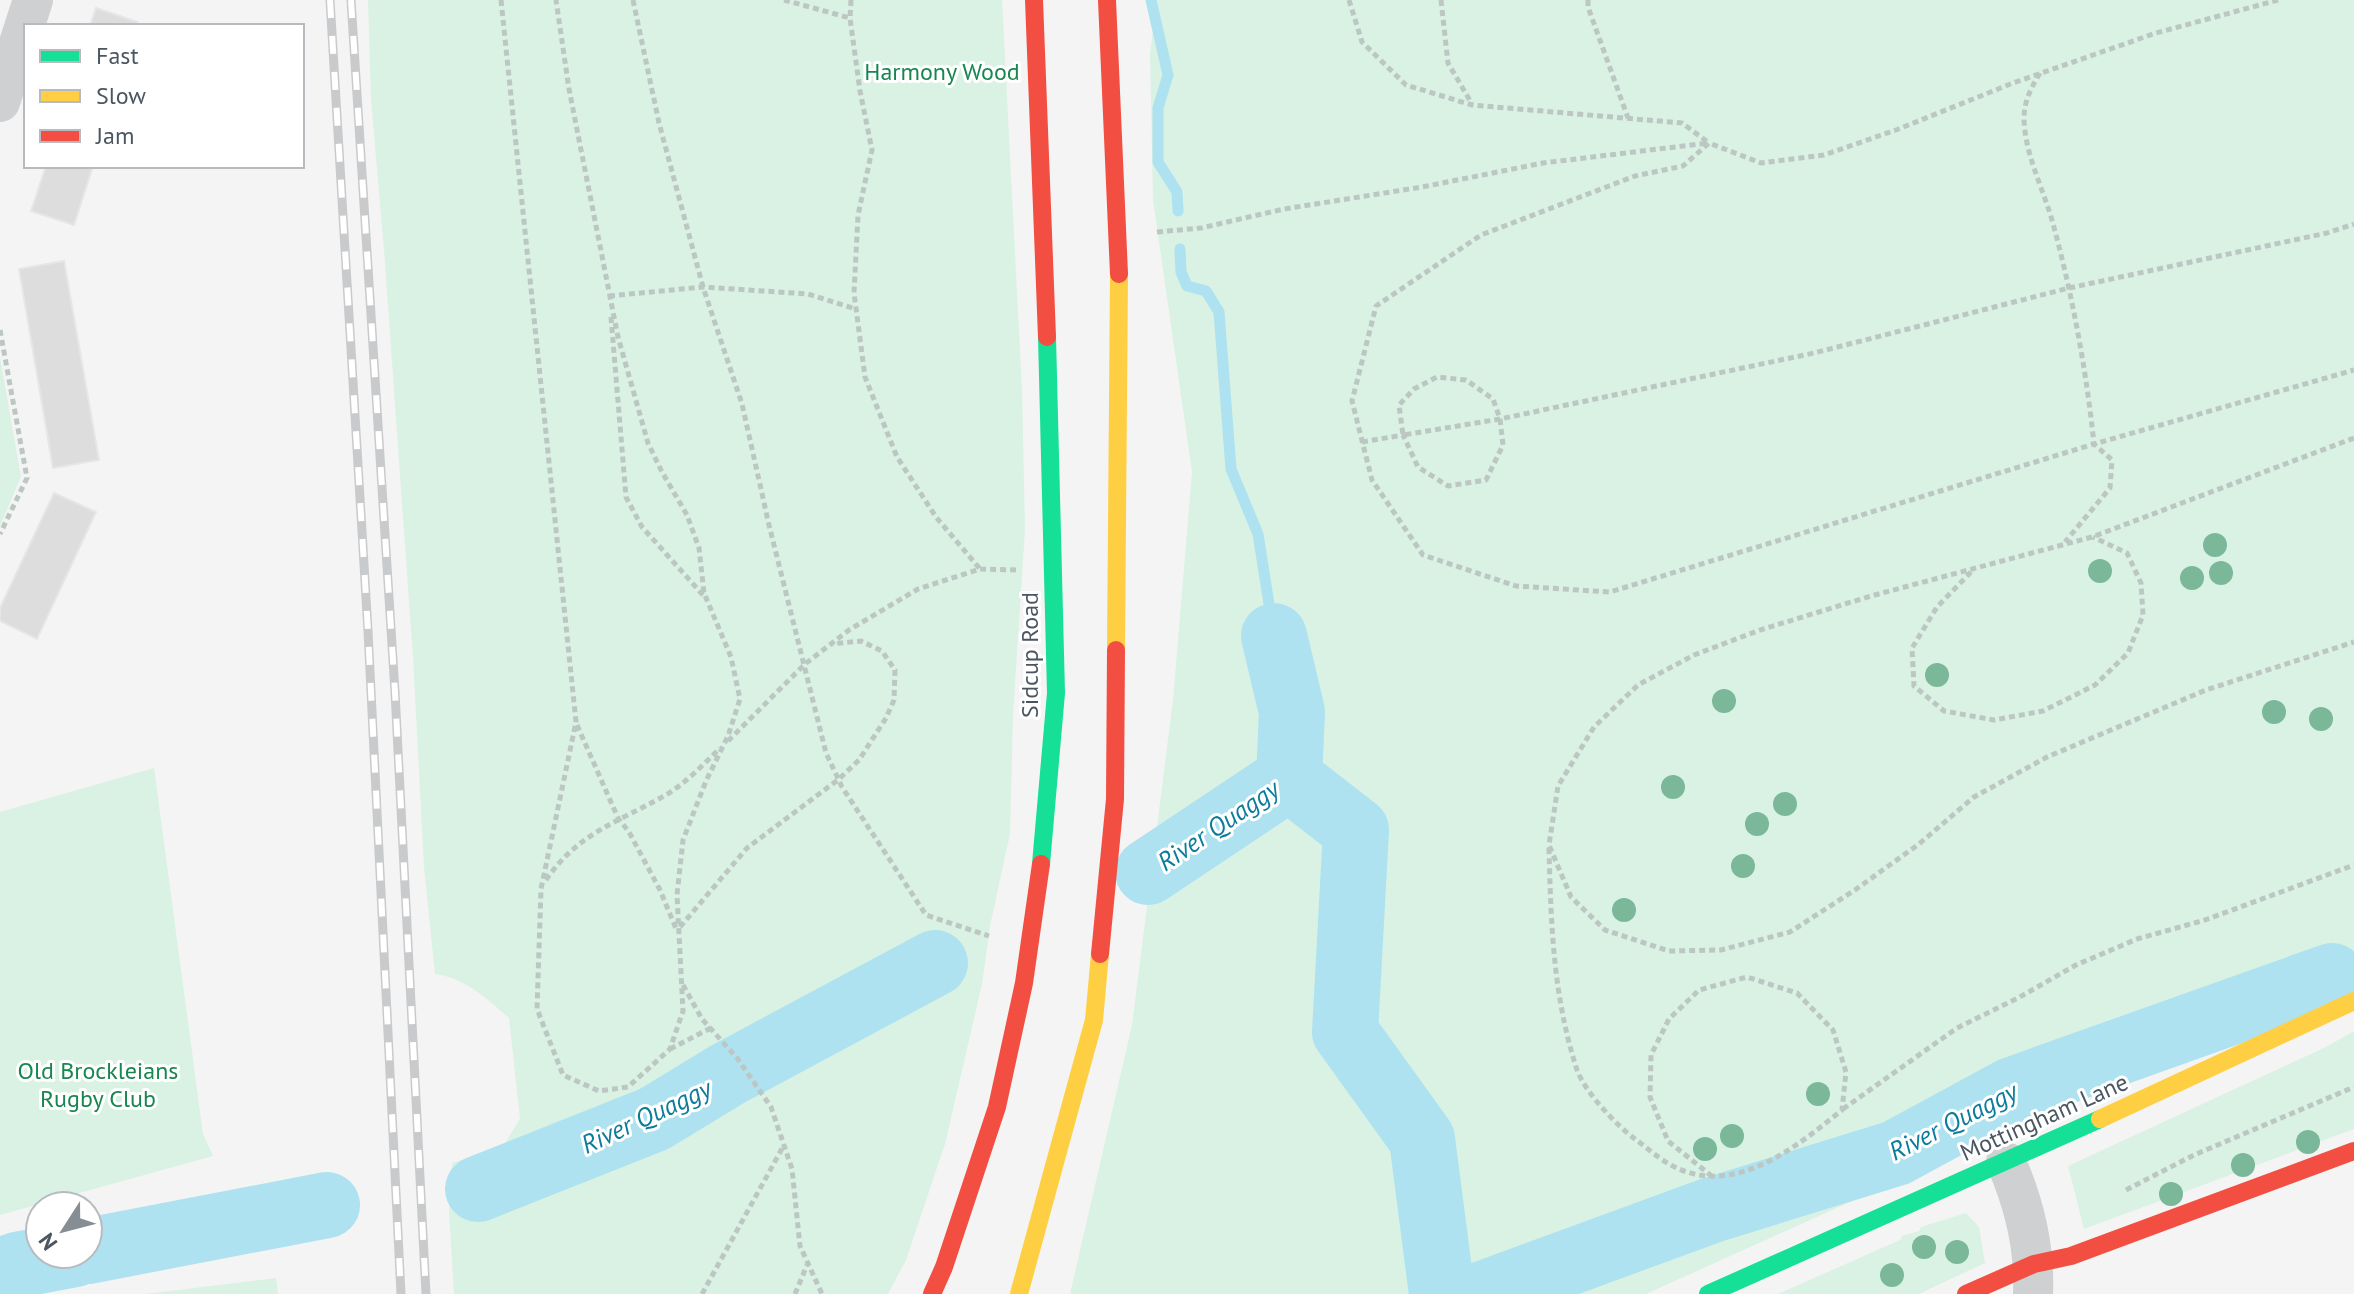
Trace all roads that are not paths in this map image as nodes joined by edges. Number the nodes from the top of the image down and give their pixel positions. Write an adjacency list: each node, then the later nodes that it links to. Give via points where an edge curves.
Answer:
1 (33, 0): 4 (street)
2 (1034, 0): 11 (main road, Sidcup Road, via 1056,693 1024,983 997,1107)
3 (1107, 0): 12 (main road, via 1119,278 1115,799 1094,1020)
4 (25, 24)
5 (24, 28): 6 (street)
6 (0, 102)
7 (2354, 1001): 9 (main road, Mottingham Lane)
8 (2354, 1151): 10 (main road, via 2071,1256)
9 (2006, 1162): 10 (street, via 2017,1187); 13 (main road, Mottingham Lane)
10 (2034, 1279): 14 (main road)
11 (932, 1294)
12 (1019, 1294)
13 (1708, 1294)
14 (1966, 1294)

